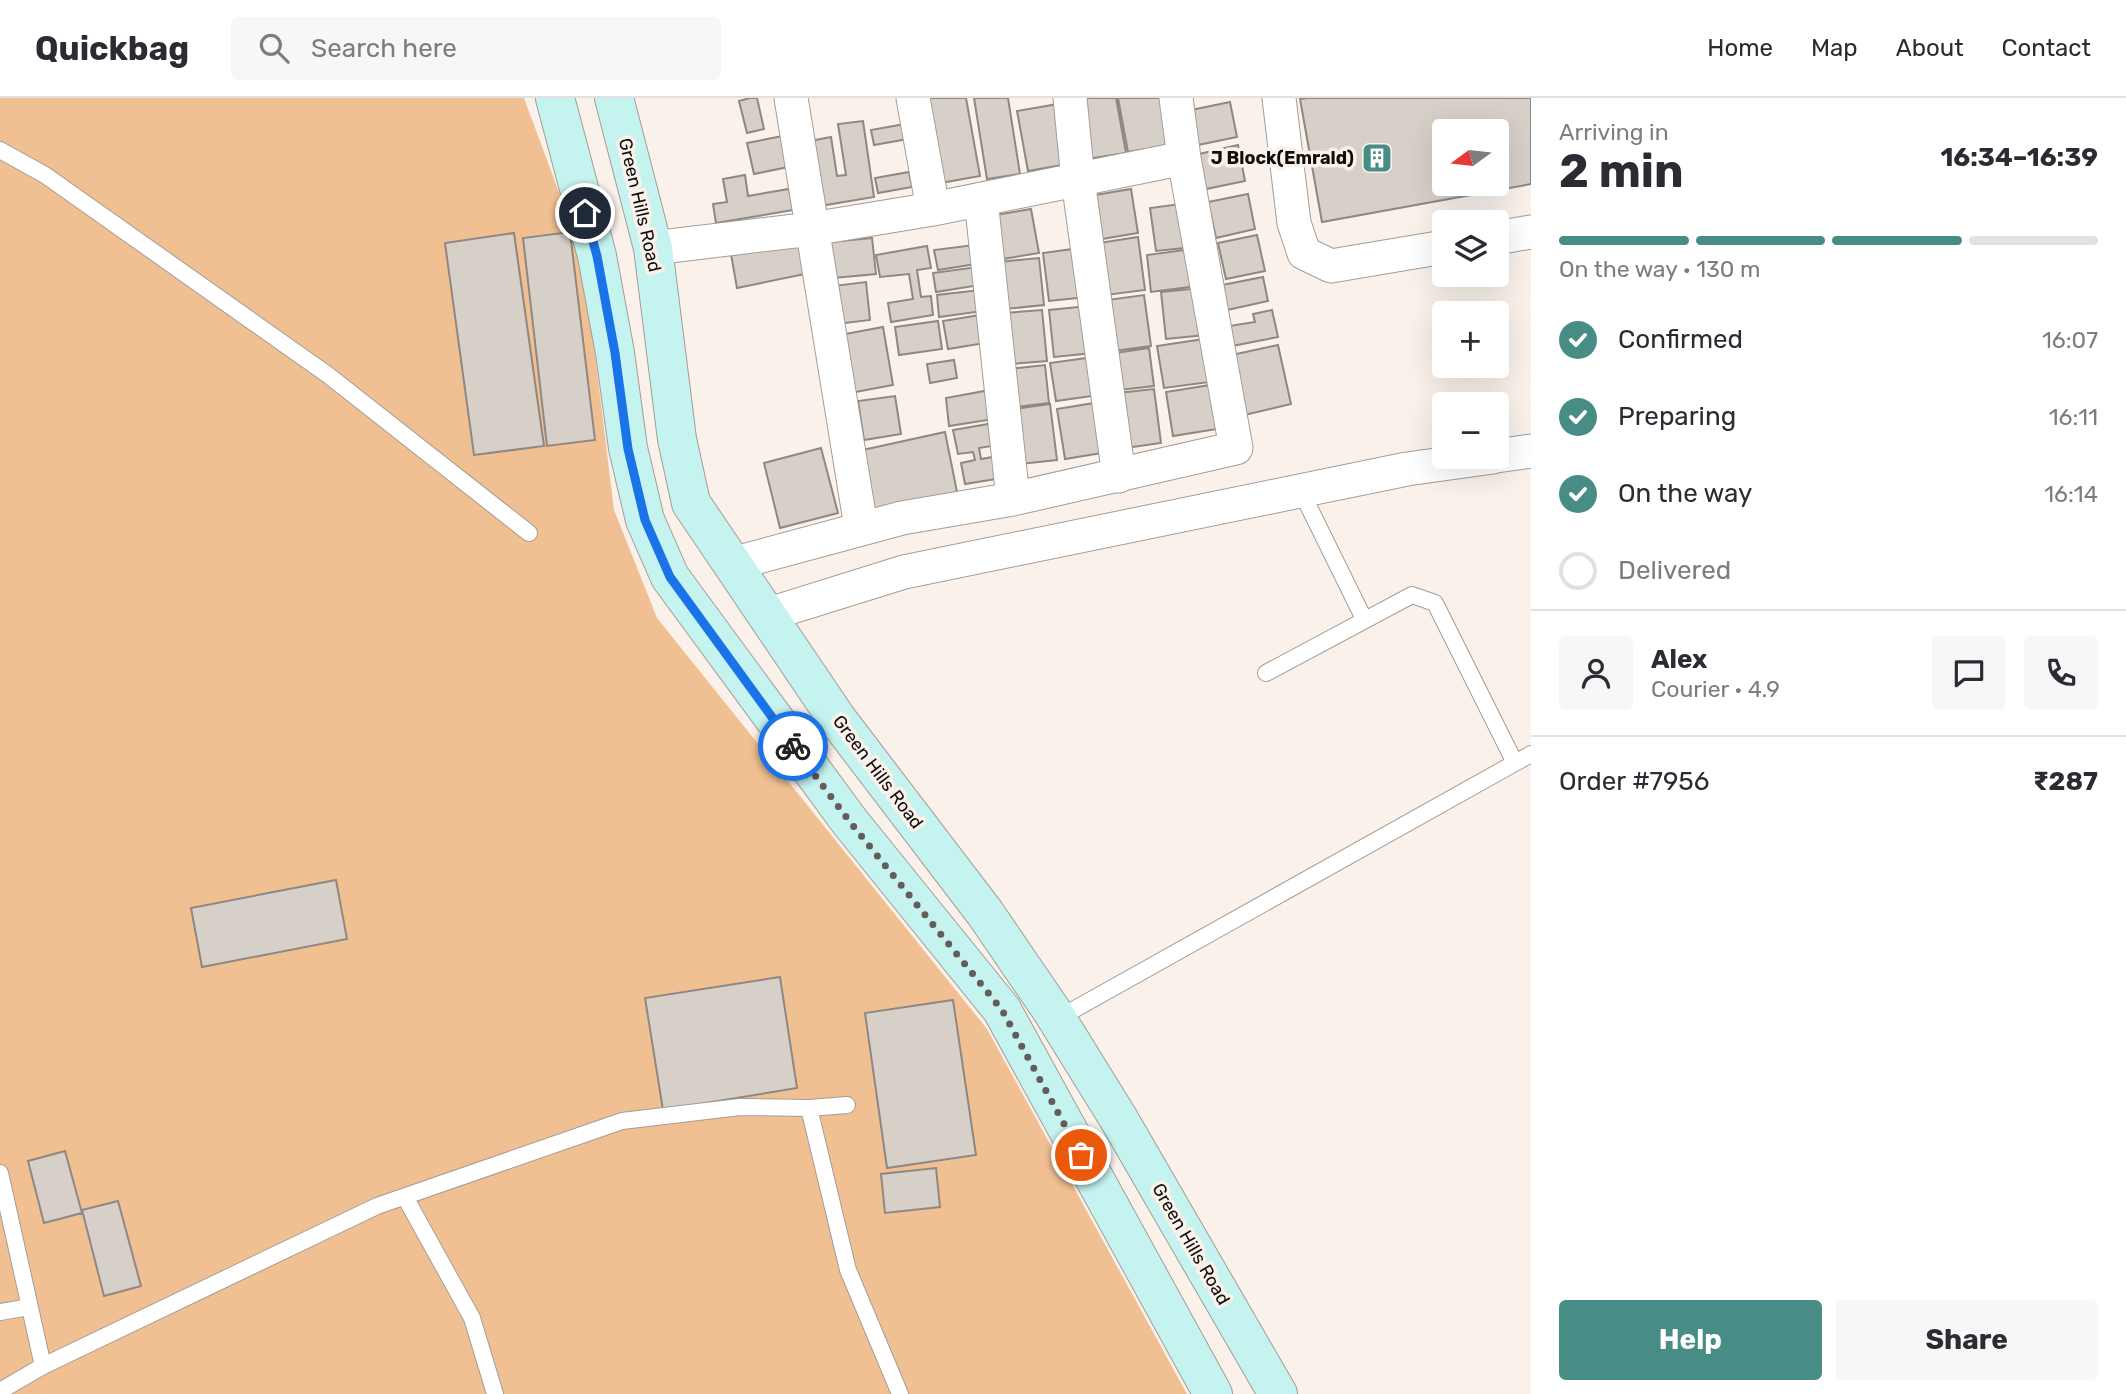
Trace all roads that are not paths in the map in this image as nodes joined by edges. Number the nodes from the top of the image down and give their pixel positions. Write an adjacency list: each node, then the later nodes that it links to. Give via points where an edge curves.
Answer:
1 (555, 98): 33 (street, via 597,256 628,449 645,520 670,577)
2 (614, 98): 16 (street, Green Hills Road)
3 (791, 98): 13 (street)
4 (913, 98): 12 (street)
5 (1070, 98): 10 (street)
6 (1176, 98): 9 (street)
7 (1279, 98): 17 (street, via 1294,223 1304,253 1331,266)
8 (0, 150): 25 (lane, via 45,175 328,375)
9 (1184, 158): 10 (street); 21 (street, via 1236,449)
10 (1078, 180): 11 (street); 21 (street)
11 (981, 199): 12 (street); 23 (street)
12 (933, 209): 13 (street)
13 (812, 229): 16 (street); 24 (street)
14 (1531, 232): 15 (street)
15 (1509, 236)
16 (653, 248): 26 (street, Green Hills Road, via 677,439 691,503)
17 (1432, 249)
18 (1531, 451): 19 (street)
19 (1509, 454)
20 (1432, 465): 22 (street)
21 (1119, 476): 23 (street)
22 (1301, 491): 27 (street, via 904,572); 28 (lane)
23 (1013, 499): 24 (street)
24 (861, 527): 26 (street)
25 (529, 533)
26 (732, 564): 27 (street, Green Hills Road)
27 (766, 615): 32 (street, Green Hills Road)
28 (1364, 619): 29 (lane); 31 (lane, via 1412,595 1435,603)
29 (1266, 673)
30 (1531, 754): 31 (lane)
31 (1516, 763): 34 (lane)
32 (889, 789): 33 (street); 34 (street, Green Hills Road, via 985,913)
33 (850, 822): 45 (street, via 1002,1010)
34 (1057, 1019): 46 (street, Green Hills Road)
35 (847, 1105): 36 (lane)
36 (809, 1108): 38 (lane, via 740,1107 622,1121); 44 (lane, via 848,1270)
37 (0, 1173): 39 (lane)
38 (405, 1197): 41 (lane, via 377,1206); 43 (lane, via 472,1318)
39 (29, 1307): 40 (lane); 41 (lane)
40 (0, 1312)
41 (43, 1366): 42 (lane)
42 (0, 1391)
43 (495, 1394)
44 (900, 1394)
45 (1213, 1394)
46 (1278, 1394)

